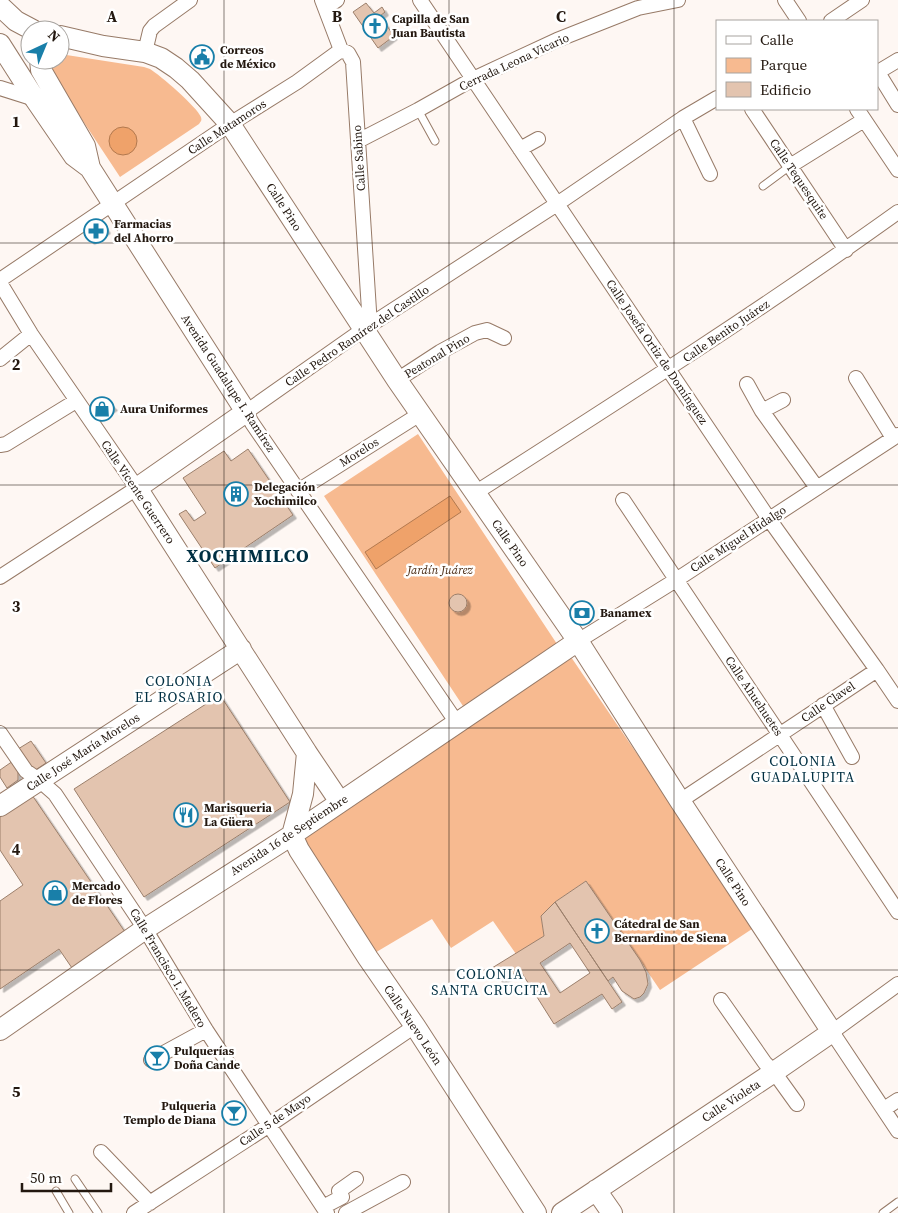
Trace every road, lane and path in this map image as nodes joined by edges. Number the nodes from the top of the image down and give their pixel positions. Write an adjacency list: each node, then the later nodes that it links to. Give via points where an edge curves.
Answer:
1 (190, 0): 15 (street, via 154,26)
2 (338, 0): 7 (street)
3 (678, 0): 20 (street, Cerrada Leona Vicario, via 638,8 557,40)
4 (785, 0): 10 (street)
5 (862, 0): 9 (street)
6 (422, 1): 20 (street, Calle Josefa Ortiz de Domínguez)
7 (324, 4): 14 (street, Calle Sabino)
8 (0, 6): 11 (street)
9 (840, 19)
10 (798, 20)
11 (20, 24)
12 (70, 39): 15 (street, Calle Pino)
13 (0, 44): 22 (street, Avenida Guadalupe I. Ramírez)
14 (341, 50): 29 (street, Calle Matamoros); 31 (street, Calle Sabino, via 348,53 353,62)
15 (145, 52): 29 (street, Calle Pino, via 176,68)
16 (898, 60): 18 (street)
17 (41, 70): 35 (street, via 86,146)
18 (878, 71)
19 (878, 74): 24 (street)
20 (473, 79): 25 (street, Cerrada Leona Vicario); 33 (street, Calle Josefa Ortiz de Domínguez)
21 (0, 88): 22 (street)
22 (36, 99): 35 (street, Avenida Guadalupe I. Ramírez, via 74,156)
23 (716, 99): 28 (street, Calle Pedro Ramírez del Castillo)
24 (898, 105)
25 (418, 110): 31 (street, Cerrada Leona Vicario); 32 (lane)
26 (753, 110): 34 (street, Calle Tequesquite)
27 (861, 114): 34 (street); 36 (street)
28 (684, 118): 37 (street); 40 (street, Calle Pedro Ramírez del Castillo)
29 (230, 124): 39 (street, Calle Matamoros); 44 (street, Calle Pino)
30 (538, 139): 33 (street)
31 (358, 141): 44 (street, Calle Sabino)
32 (435, 141)
33 (520, 149): 40 (street, Calle Josefa Ortiz de Domínguez)
34 (790, 166): 38 (lane); 42 (street, Calle Tequesquite)
35 (90, 168): 39 (street, Avenida Guadalupe I. Ramírez)
36 (898, 170)
37 (710, 174)
38 (763, 186)
39 (113, 203): 43 (street, Calle Matamoros); 55 (street, Avenida Guadalupe I. Ramírez)
40 (557, 204): 44 (street, Calle Pedro Ramírez del Castillo); 48 (street, Calle Josefa Ortiz de Domínguez)
41 (898, 212): 42 (street, Calle Benito Juárez)
42 (846, 250): 48 (street, Calle Benito Juárez)
43 (0, 281): 45 (street, Calle Vicente Guerrero)
44 (367, 327): 50 (street, Calle Pino); 55 (street, Calle Pedro Ramírez del Castillo)
45 (31, 334): 47 (street); 53 (street, Calle Vicente Guerrero)
46 (504, 338): 50 (street, Peatonal Pino, via 487,330 475,333)
47 (0, 359)
48 (668, 369): 62 (street, Calle Benito Juárez); 64 (street, Calle Josefa Ortiz de Domínguez)
49 (856, 378): 57 (street)
50 (397, 380): 56 (street, Calle Pino)
51 (747, 384): 54 (street)
52 (782, 400): 54 (street)
53 (76, 401): 58 (street); 59 (street, Calle Vicente Guerrero)
54 (762, 411): 60 (street)
55 (246, 412): 59 (street, Calle Pedro Ramírez del Castillo); 61 (street, Avenida Guadalupe I. Ramírez)
56 (420, 414): 61 (street, Morelos); 62 (street, Calle Pino)
57 (896, 436): 60 (street, Calle Miguel Hidalgo)
58 (0, 445)
59 (137, 488): 65 (street, Calle Pedro Ramírez del Castillo); 68 (street, Calle Vicente Guerrero)
60 (817, 488): 64 (street, Calle Miguel Hidalgo)
61 (298, 491): 72 (street, Avenida Guadalupe I. Ramírez)
62 (475, 493): 67 (street, Calle Pino)
63 (623, 500): 66 (street, Calle Ahuehuetes)
64 (769, 519): 66 (street, Calle Miguel Hidalgo); 69 (street, Calle Josefa Ortiz de Domínguez)
65 (0, 577)
66 (676, 580): 67 (street, Calle Miguel Hidalgo); 74 (street, Calle Ahuehuetes)
67 (578, 641): 72 (street, Avenida 16 de Septiembre); 78 (street, Calle Pino)
68 (241, 649): 75 (street, Calle Vicente Guerrero); 77 (street, Calle José María Morelos)
69 (877, 670): 70 (street, Calle Josefa Ortiz de Domínguez); 71 (street, Calle Clavel)
70 (898, 701)
71 (823, 705): 74 (street, Calle Clavel); 76 (street)
72 (457, 723): 79 (street, Avenida 16 de Septiembre)
73 (0, 733): 77 (street, Calle Francisco I. Madero, via 26,772)
74 (780, 734): 78 (street, Calle Clavel); 82 (street, Calle Ahuehuetes)
75 (307, 753): 79 (street, Calle Vicente Guerrero); 81 (street, via 303,794)
76 (852, 757)
77 (39, 780): 80 (street, Calle José María Morelos); 83 (street, Calle Francisco I. Madero, via 55,794)
78 (680, 801): 89 (street, Calle Pino)
79 (340, 802): 81 (street, Avenida 16 de Septiembre)
80 (0, 806)
81 (292, 835): 83 (street, Avenida 16 de Septiembre); 86 (street, Calle Nuevo León, via 368,958)
82 (898, 912)
83 (145, 929): 87 (street, Avenida 16 de Septiembre); 88 (street, Calle Francisco I. Madero)
84 (898, 984): 89 (street, Calle Violeta)
85 (721, 1000): 91 (street)
86 (415, 1026): 95 (street, Calle 5 de Mayo); 110 (street, Calle Nuevo León)
87 (0, 1030)
88 (206, 1030): 90 (street); 95 (street, Calle Francisco I. Madero)
89 (832, 1032): 91 (street, Calle Violeta); 94 (street, Calle Pino)
90 (151, 1060)
91 (774, 1072): 93 (street); 101 (street, Calle Violeta)
92 (898, 1100): 94 (street)
93 (796, 1104)
94 (884, 1110): 96 (street, Calle Pino)
95 (268, 1126): 104 (street, Calle 5 de Mayo); 105 (street, Calle Francisco I. Madero)
96 (898, 1131)
97 (101, 1152): 104 (street)
98 (76, 1179): 107 (lane)
99 (356, 1179): 105 (street, via 339,1191 342,1197)
100 (404, 1182): 109 (street)
101 (596, 1190): 111 (street, Calle Violeta); 112 (street)
102 (56, 1191): 106 (lane)
103 (898, 1202): 113 (lane)
104 (150, 1203): 108 (street, Calle 5 de Mayo)
105 (325, 1210)
106 (69, 1213)
107 (98, 1213)
108 (134, 1213)
109 (346, 1213)
110 (536, 1213)
111 (562, 1213)
112 (612, 1213)
113 (882, 1213)

